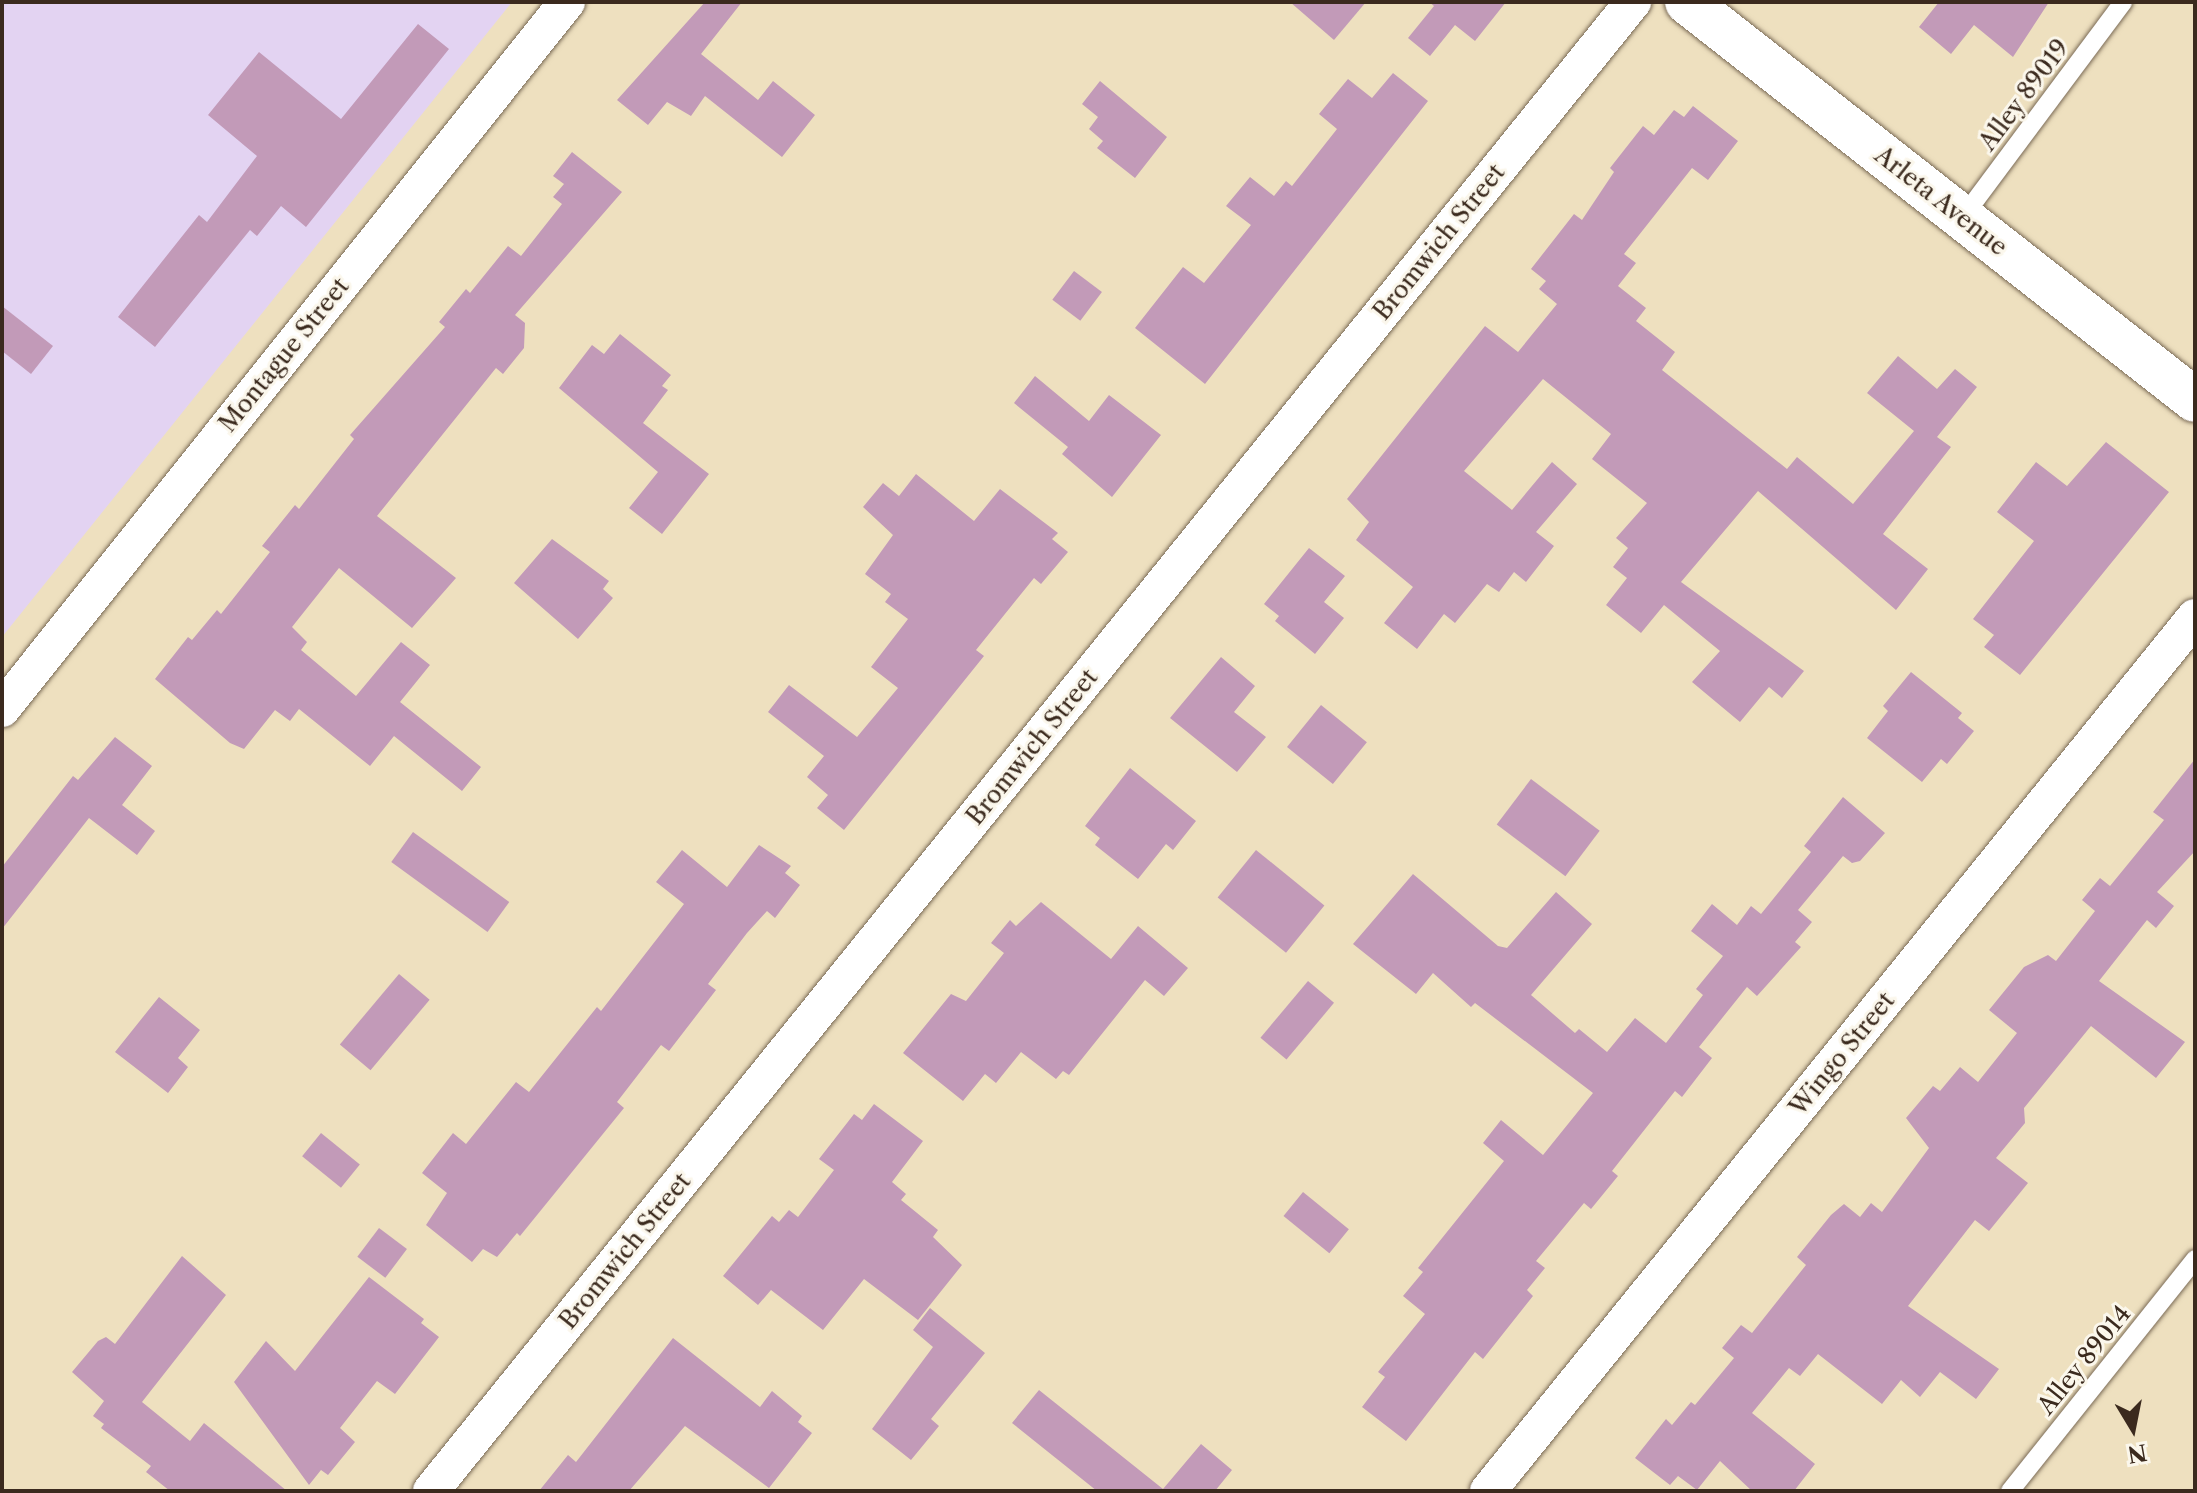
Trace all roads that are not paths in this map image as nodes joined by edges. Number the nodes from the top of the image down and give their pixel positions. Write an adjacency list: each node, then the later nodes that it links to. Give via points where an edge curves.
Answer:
1 (567, 2): 8 (street, Montague Street)
2 (1633, 2): 10 (street, Bromwich Street)
3 (1687, 2): 5 (main road, Arleta Avenue)
4 (2123, 2): 5 (lane, Alley 89019)
5 (1963, 217): 6 (main road, Arleta Avenue)
6 (2195, 400)
7 (2195, 617): 11 (street, Wingo Street)
8 (2, 709)
9 (2195, 1259): 12 (lane, Alley 89014)
10 (431, 1491)
11 (1488, 1491)
12 (2010, 1491)

